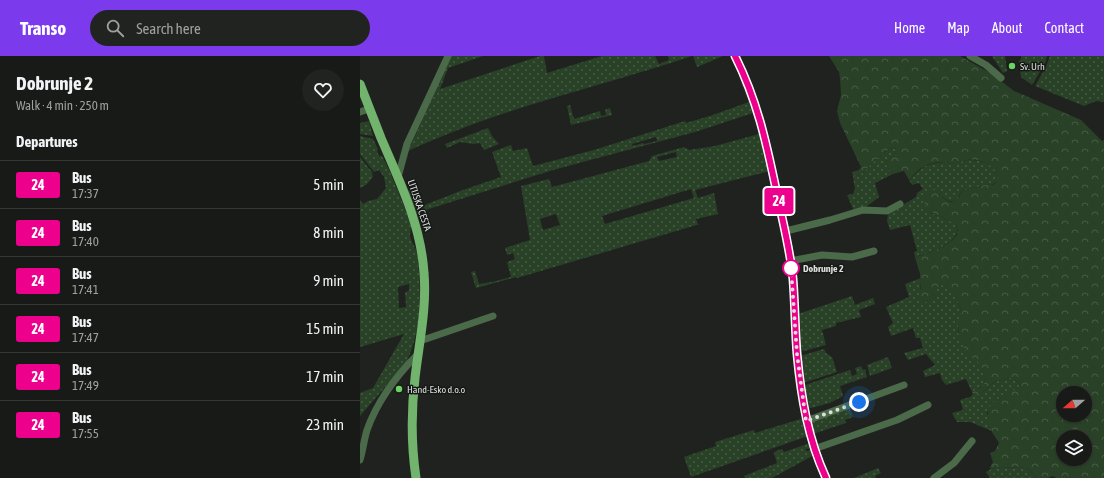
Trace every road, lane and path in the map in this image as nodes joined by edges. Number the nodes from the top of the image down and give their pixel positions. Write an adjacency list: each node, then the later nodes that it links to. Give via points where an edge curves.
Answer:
1 (448, 56): 8 (street, via 407,144)
2 (735, 56): 10 (street, via 760,116)
3 (970, 56): 4 (street)
4 (1001, 78)
5 (360, 84): 6 (main road, LITIJSKA CESTA)
6 (370, 109): 7 (street); 8 (main road, LITIJSKA CESTA)
7 (360, 112)
8 (398, 177): 14 (main road, LITIJSKA CESTA, via 416,223 423,256 424,308)
9 (900, 204): 10 (street, via 887,211 863,210)
10 (786, 231): 12 (street)
11 (874, 251): 12 (street, via 852,257 822,255)
12 (790, 260): 18 (street, via 797,354)
13 (494, 316): 14 (street)
14 (420, 341): 15 (main road, LITIJSKA CESTA)
15 (418, 354): 21 (street, via 399,374 377,408 367,431); 22 (main road, LITIJSKA CESTA, via 412,401)
16 (904, 386): 18 (street)
17 (928, 405): 20 (street, via 897,420)
18 (806, 421): 20 (street)
19 (972, 441): 24 (street, via 954,463)
20 (814, 449): 23 (street)
21 (360, 460)
22 (416, 478)
23 (826, 478)
24 (934, 478)

